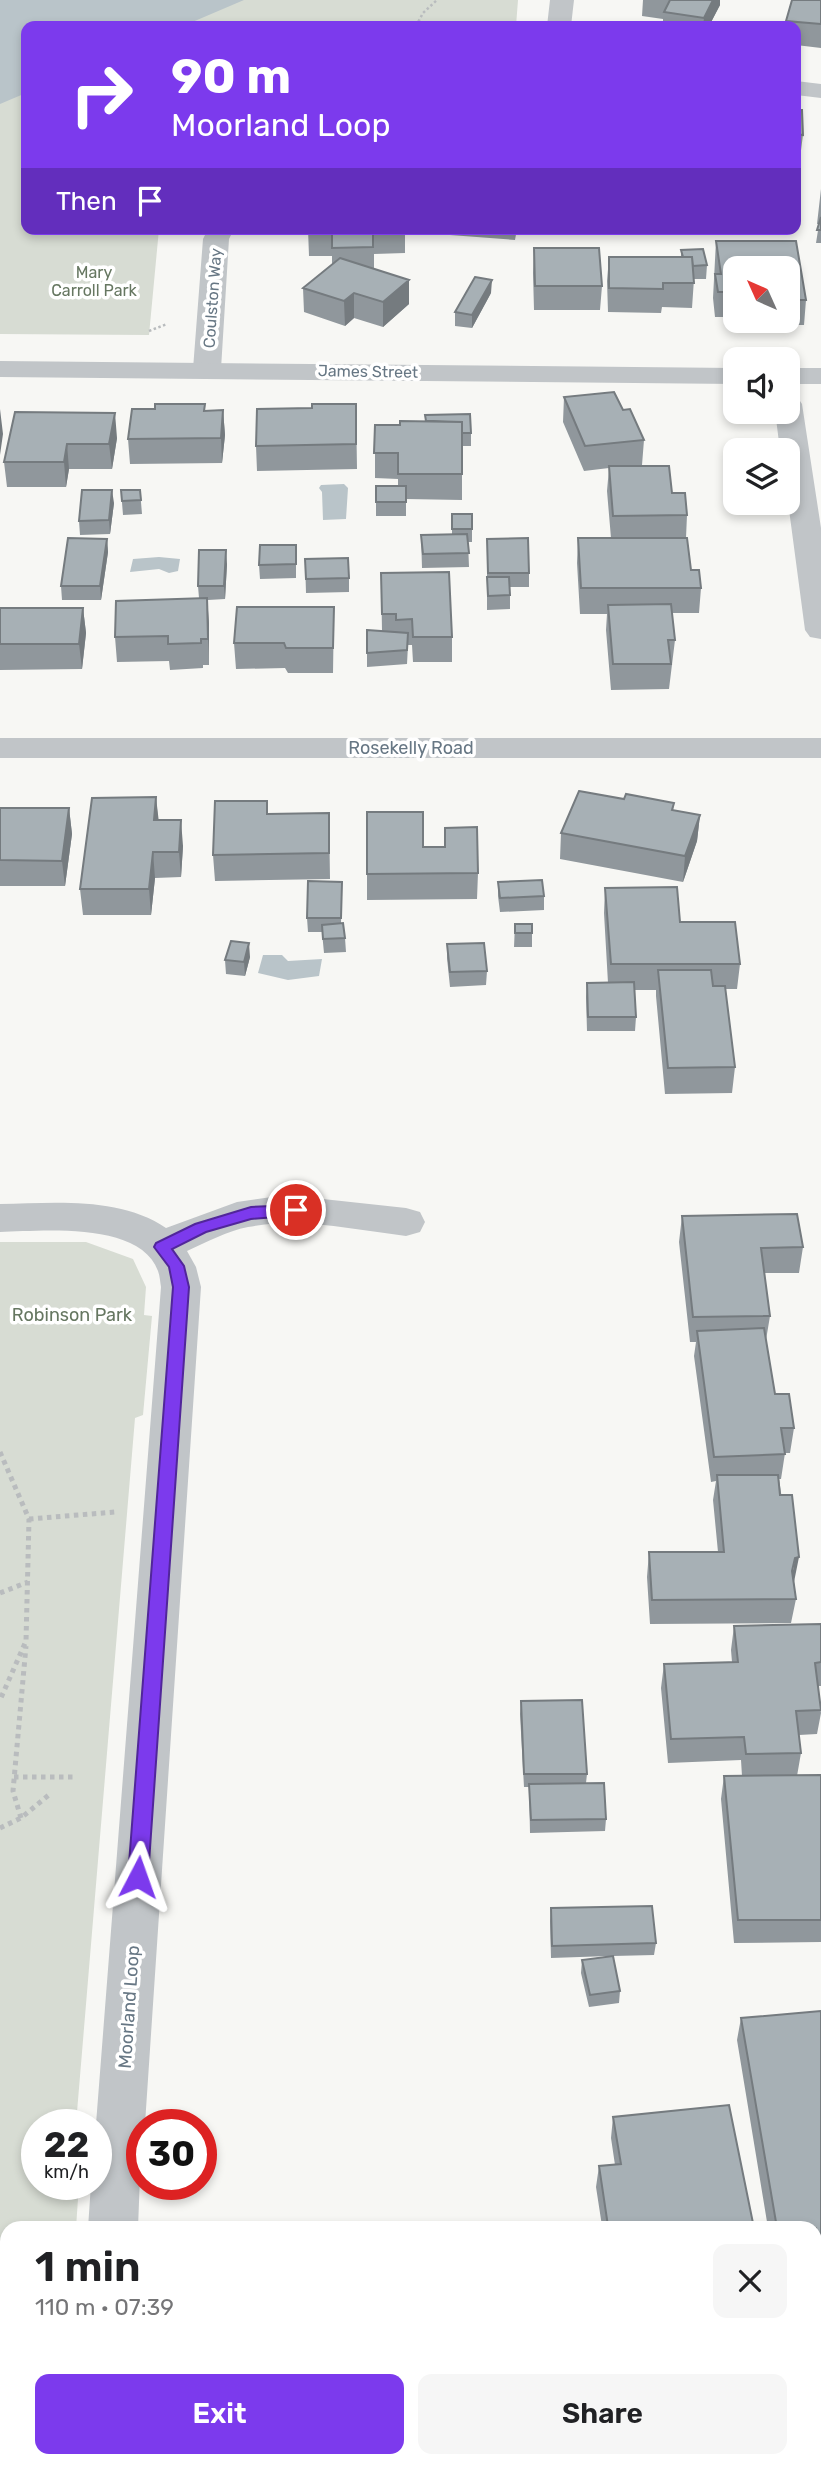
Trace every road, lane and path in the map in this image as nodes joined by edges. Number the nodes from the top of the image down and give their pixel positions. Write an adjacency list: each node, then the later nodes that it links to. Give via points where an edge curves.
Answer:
1 (437, 0): 3 (path)
2 (562, 0): 4 (street)
3 (419, 21)
4 (560, 21)
5 (801, 89): 6 (street)
6 (821, 91)
7 (218, 235): 9 (street, Coulston Way)
8 (0, 369): 9 (street, James Street)
9 (207, 369): 10 (street, James Street)
10 (723, 376)
11 (800, 376): 12 (street)
12 (821, 376)
13 (791, 424): 14 (street)
14 (821, 630)
15 (0, 748): 16 (street, Rosekelly Road)
16 (821, 748)
17 (0, 1218): 19 (street, Moorland Loop, via 92,1218 131,1226)
18 (406, 1222): 19 (street, via 296,1210 251,1213 201,1228)
19 (162, 1247): 32 (street, Moorland Loop, via 176,1266 181,1287)
20 (0, 1452): 22 (path)
21 (119, 1512): 22 (path)
22 (29, 1519): 23 (path)
23 (28, 1582): 24 (path); 25 (path)
24 (0, 1593)
25 (26, 1641): 26 (path); 27 (path)
26 (0, 1700)
27 (14, 1777): 28 (path); 30 (path)
28 (77, 1777)
29 (50, 1794): 30 (path)
30 (21, 1818): 31 (path)
31 (0, 1828)
32 (114, 2221)

